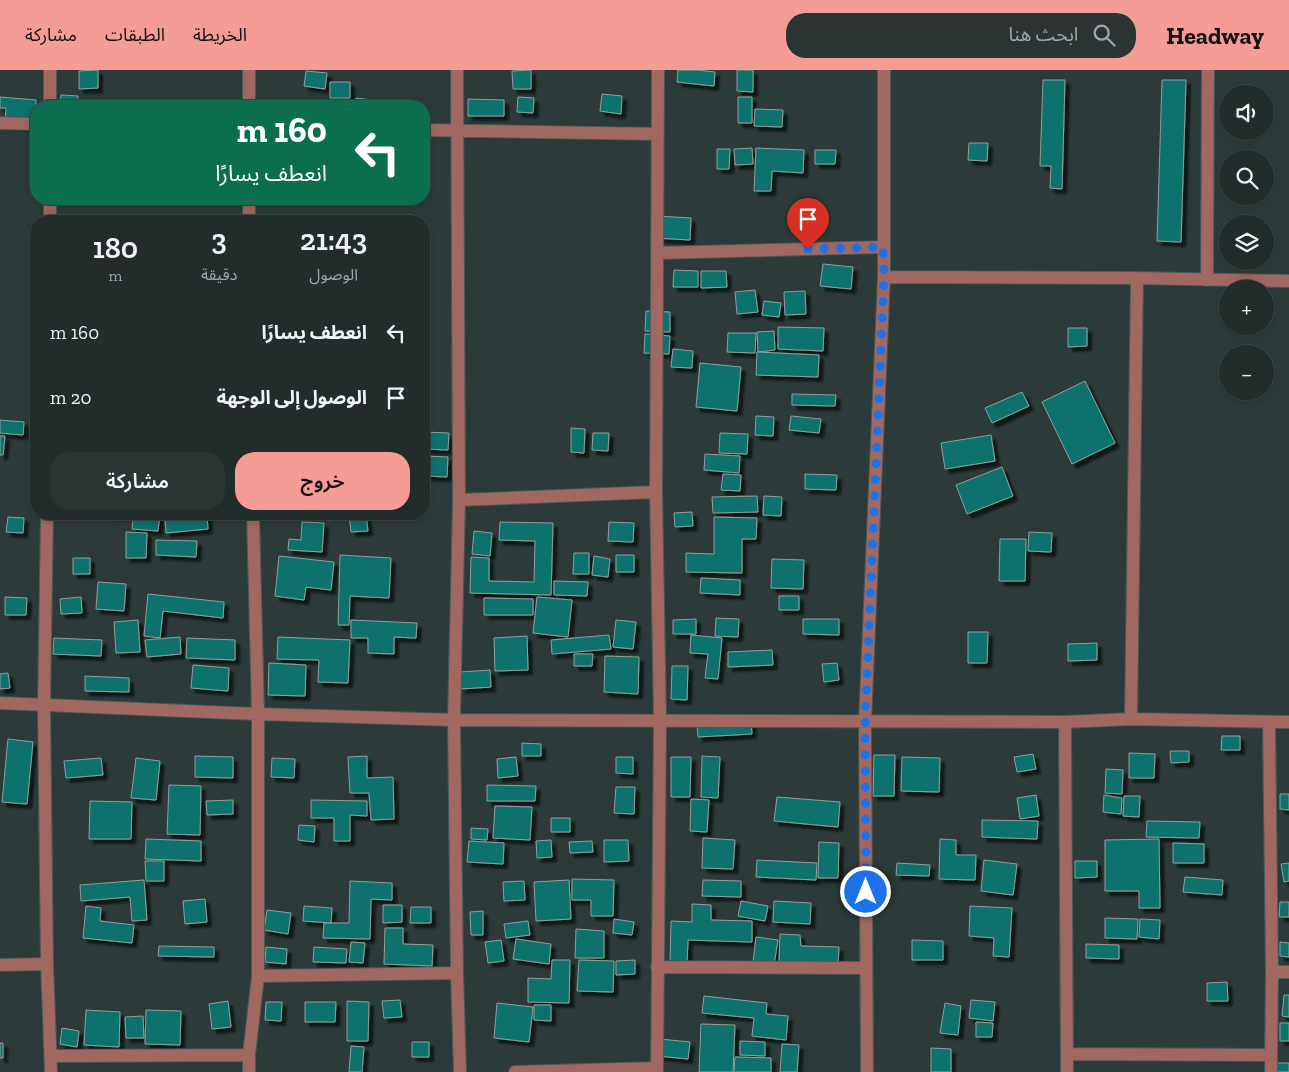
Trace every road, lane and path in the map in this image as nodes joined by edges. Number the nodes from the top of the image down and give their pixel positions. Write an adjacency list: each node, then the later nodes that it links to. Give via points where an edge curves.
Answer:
1 (50, 70): 7 (street)
2 (249, 70): 8 (street)
3 (457, 70): 12 (street)
4 (658, 70): 13 (street)
5 (884, 70): 14 (street)
6 (1208, 70): 18 (street)
7 (50, 100)
8 (249, 100)
9 (0, 123): 10 (street)
10 (30, 124)
11 (430, 130): 12 (street)
12 (457, 130): 13 (street); 21 (street)
13 (658, 134): 15 (street)
14 (883, 247): 15 (street); 16 (street)
15 (657, 253): 20 (street)
16 (884, 277): 17 (street); 30 (street)
17 (1136, 278): 18 (street); 27 (street)
18 (1207, 280): 19 (street)
19 (1289, 281)
20 (656, 492): 21 (street); 29 (street)
21 (459, 500): 28 (street)
22 (47, 520): 25 (street)
23 (253, 520): 26 (street)
24 (0, 703): 25 (street)
25 (44, 706): 26 (street); 34 (street)
26 (258, 714): 28 (street); 41 (street)
27 (1131, 719): 31 (street); 32 (street)
28 (454, 720): 29 (street); 40 (street)
29 (660, 720): 30 (street); 36 (street)
30 (865, 722): 31 (street); 37 (street)
31 (1065, 722): 42 (street)
32 (1269, 722): 33 (street); 38 (street)
33 (1289, 722)
34 (47, 964): 35 (street); 45 (street)
35 (0, 965)
36 (657, 967): 37 (street); 46 (street)
37 (866, 968): 51 (street)
38 (1272, 972): 39 (street); 44 (street)
39 (1289, 972)
40 (457, 973): 41 (street); 49 (street)
41 (258, 976): 43 (street)
42 (1067, 1054): 44 (street); 52 (street)
43 (249, 1055): 45 (street); 48 (street)
44 (1271, 1055): 53 (street)
45 (51, 1056): 47 (street)
46 (657, 1070): 50 (street)
47 (51, 1072)
48 (248, 1072)
49 (460, 1072)
50 (515, 1072)
51 (867, 1072)
52 (1068, 1072)
53 (1271, 1072)

